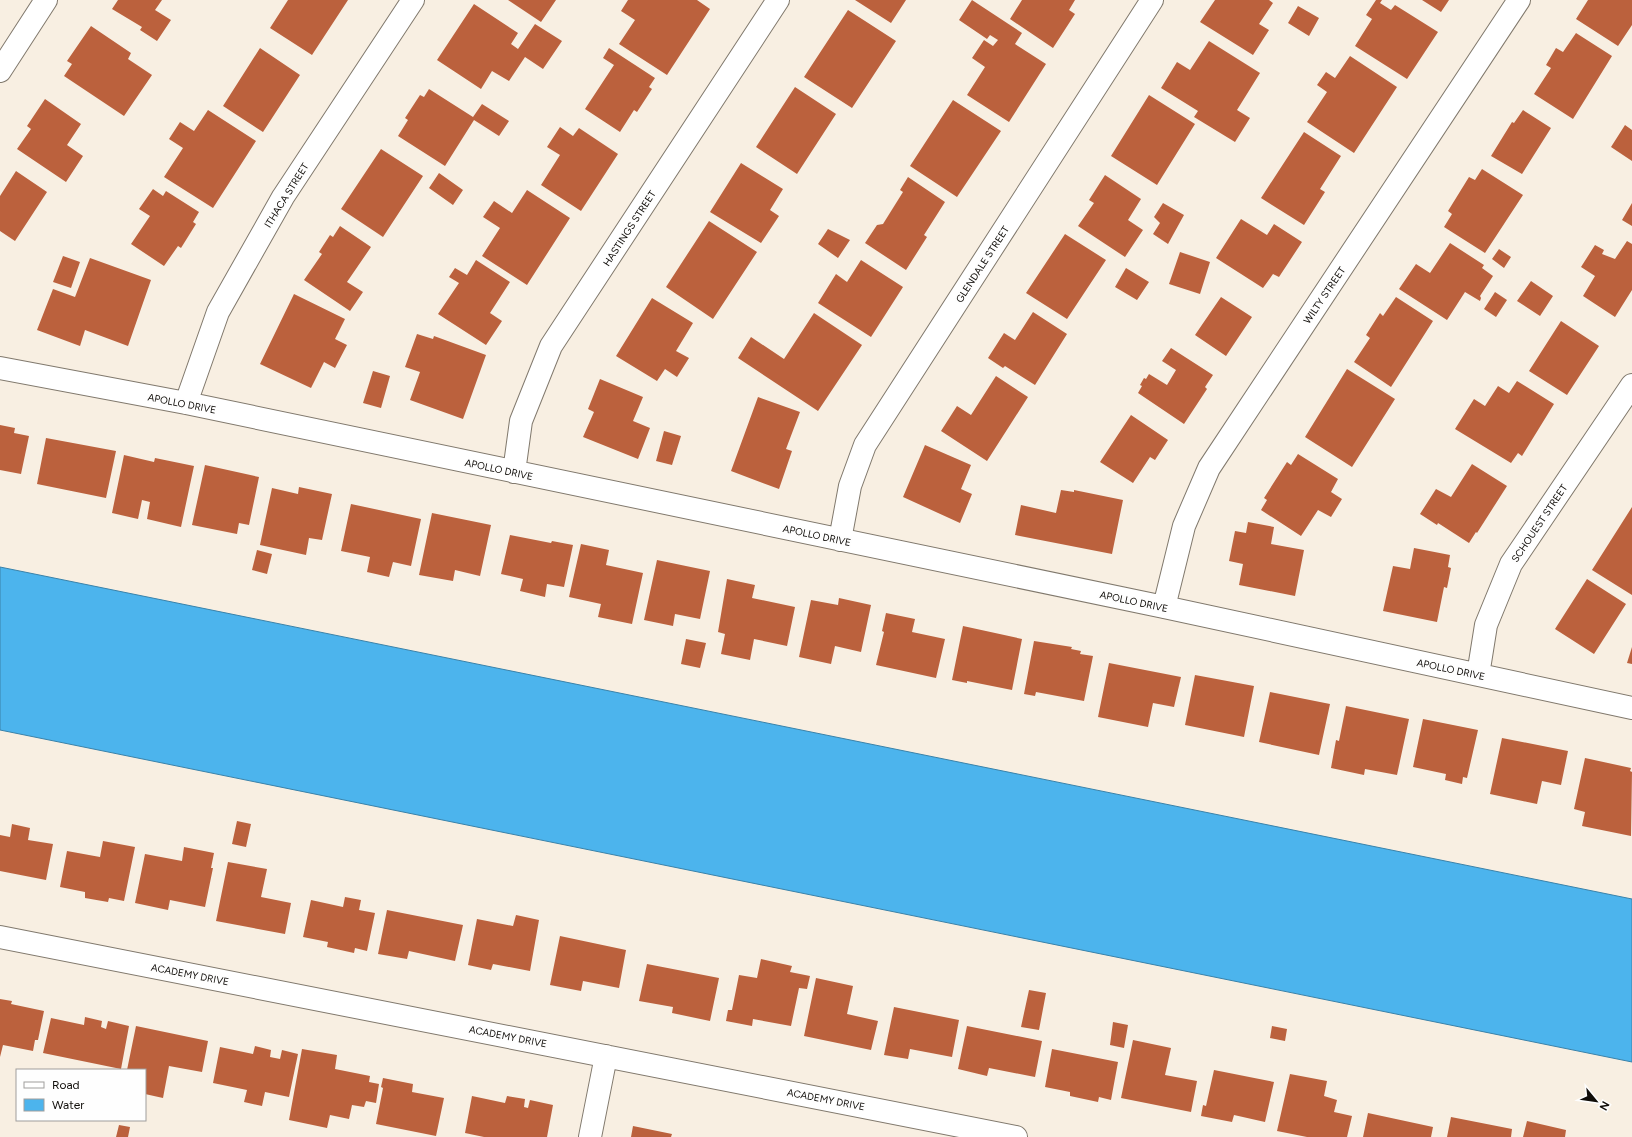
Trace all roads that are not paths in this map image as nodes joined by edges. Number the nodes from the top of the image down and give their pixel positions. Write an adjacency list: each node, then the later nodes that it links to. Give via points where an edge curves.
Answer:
1 (46, 0): 6 (street)
2 (413, 0): 9 (street, ITHACA STREET, via 283,197 218,312)
3 (778, 0): 10 (street, HASTINGS STREET, via 551,346 520,421)
4 (1152, 0): 11 (street, GLENDALE STREET, via 865,445 850,486)
5 (1519, 0): 12 (street, WILTY STREET, via 1209,468 1184,526)
6 (0, 71)
7 (0, 368): 9 (street, APOLLO DRIVE)
8 (1632, 385): 13 (street, SCHOUEST STREET, via 1511,564 1486,625)
9 (186, 403): 10 (street, APOLLO DRIVE)
10 (514, 472): 11 (street, APOLLO DRIVE)
11 (840, 540): 12 (street, APOLLO DRIVE)
12 (1164, 607): 13 (street, APOLLO DRIVE)
13 (1478, 675): 14 (street, APOLLO DRIVE)
14 (1632, 708)
15 (0, 937): 16 (street, ACADEMY DRIVE)
16 (606, 1056): 17 (street); 18 (street, ACADEMY DRIVE)
17 (590, 1137)
18 (1016, 1137)

